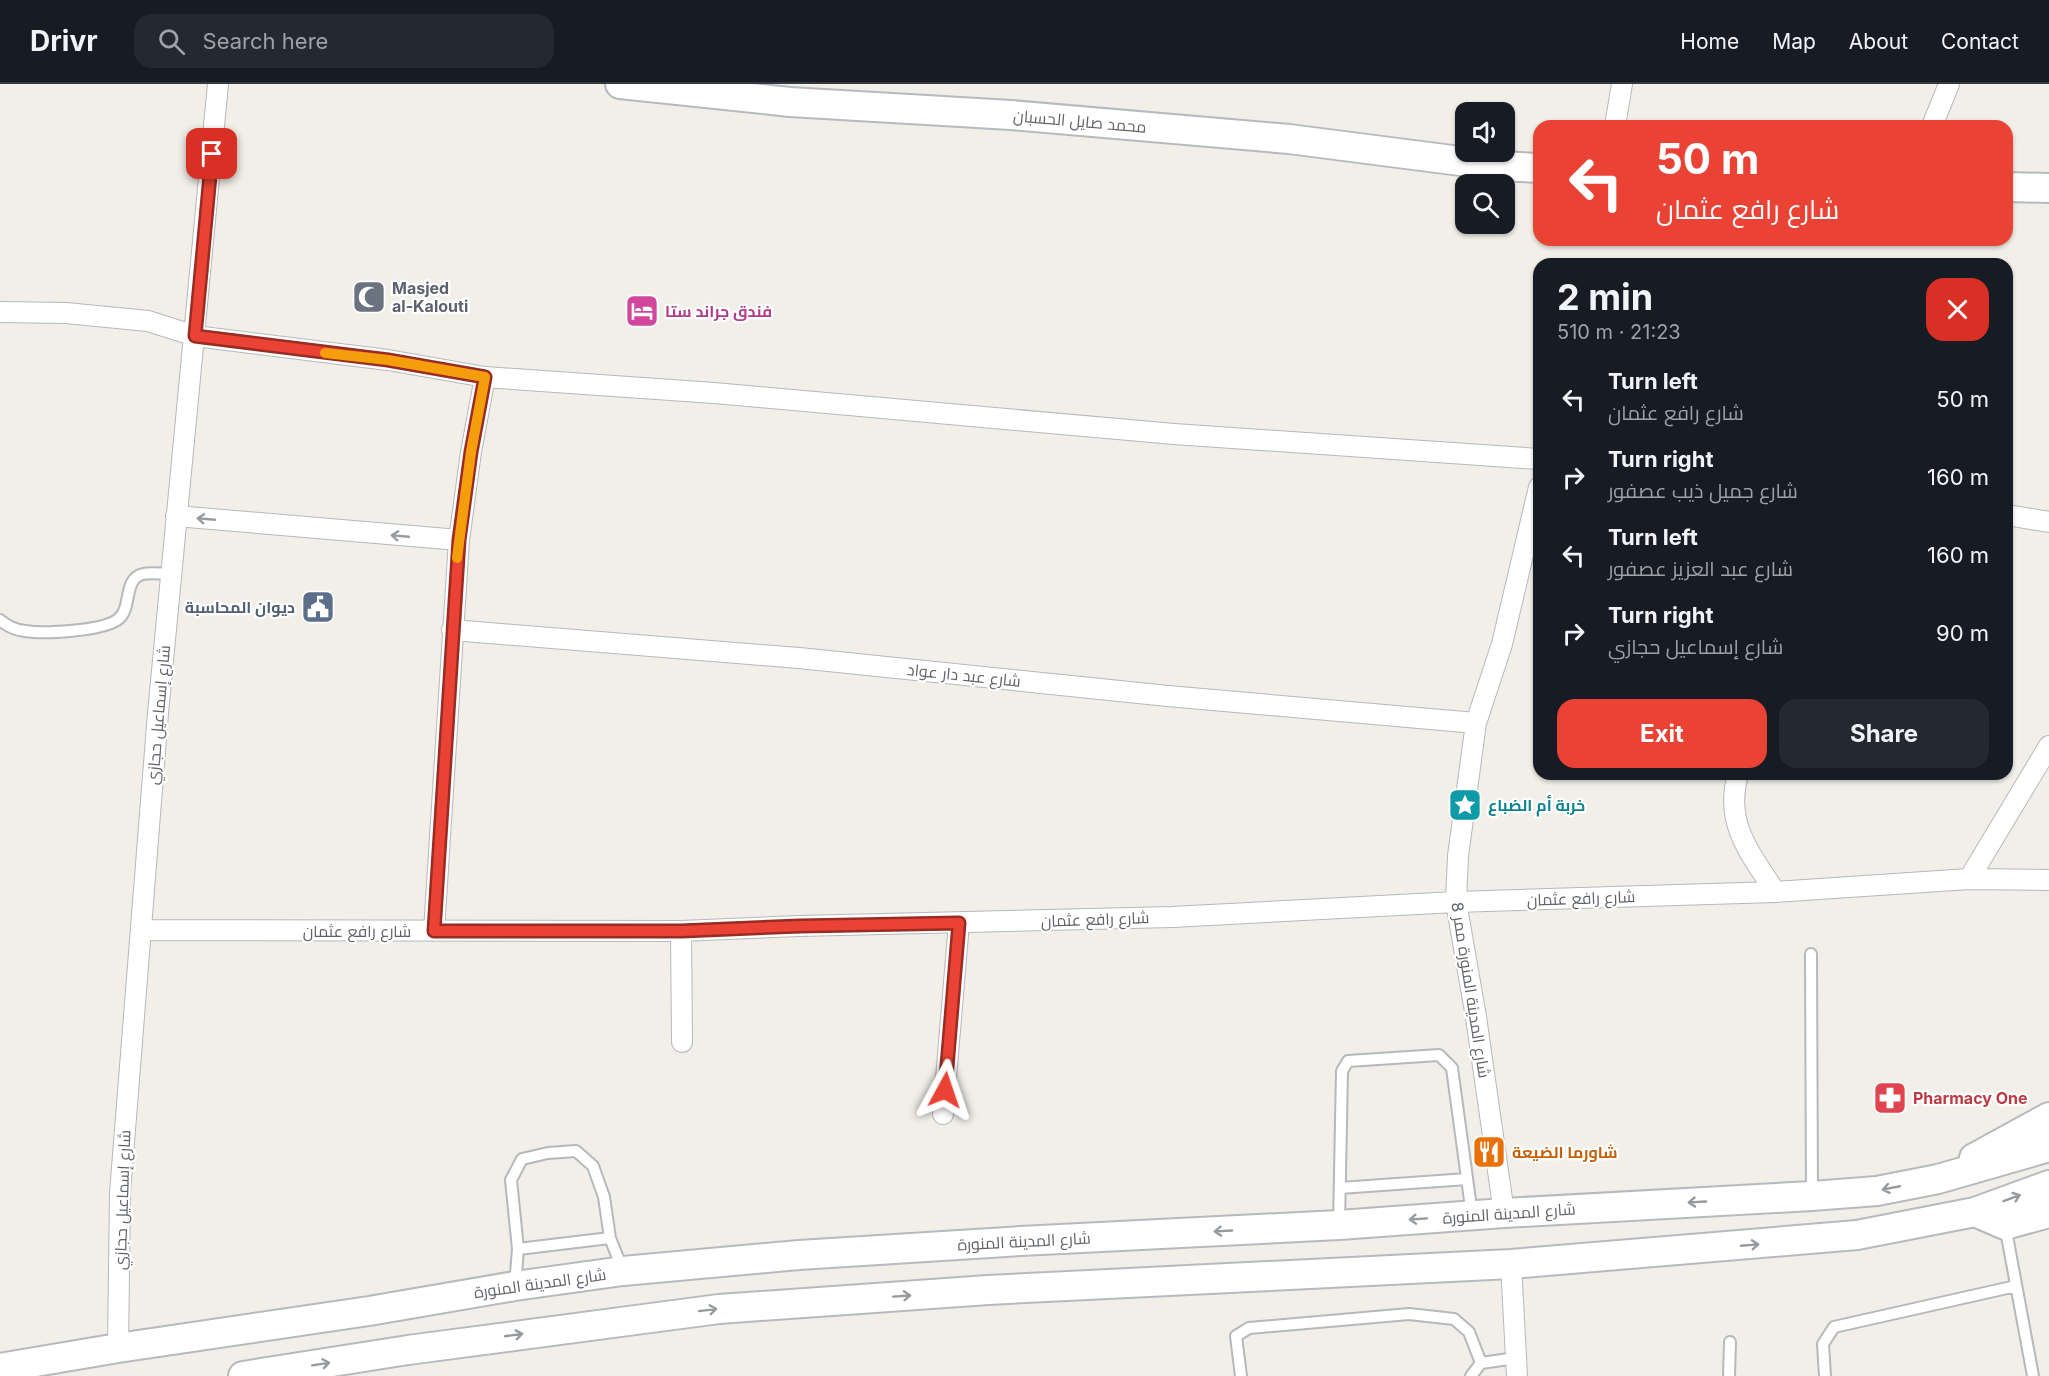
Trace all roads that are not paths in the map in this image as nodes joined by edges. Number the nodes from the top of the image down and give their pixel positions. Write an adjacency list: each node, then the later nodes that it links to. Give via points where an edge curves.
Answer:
1 (218, 84): 11 (street, شارع إسماعيل حجازي)
2 (620, 84): 7 (main road, محمد صايل الحسبان, via 1288,139)
3 (1622, 84): 5 (street)
4 (1949, 84): 6 (street)
5 (1615, 120)
6 (1934, 120)
7 (1533, 168)
8 (2013, 187): 9 (main road)
9 (2049, 188)
10 (0, 312): 11 (street, via 66,313 148,321)
11 (195, 336): 12 (street, via 388,360); 15 (street, شارع إسماعيل حجازي)
12 (485, 377): 13 (street, via 1174,434); 18 (street)
13 (1533, 459)
14 (1533, 512): 22 (street, شارع المدينة المنورة ممر 8, via 1502,644)
15 (176, 516): 18 (street, one-way to 15); 19 (street, شارع إسماعيل حجازي)
16 (2013, 516): 17 (street)
17 (2049, 522)
18 (459, 540): 21 (street)
19 (171, 574): 20 (lane, via 136,577 122,616 106,624 57,632 24,631 8,627); 30 (street, شارع إسماعيل حجازي)
20 (0, 620)
21 (452, 630): 22 (street, شارع عبد دار عواد, via 799,658); 31 (street)
22 (1476, 723): 28 (street, شارع المدينة المنورة ممر 8, via 1458,856)
23 (2049, 746): 25 (street)
24 (1736, 780): 27 (street, via 1734,812 1742,840)
25 (1969, 879): 26 (street, شارع رافع عثمان); 27 (street, شارع رافع عثمان)
26 (2049, 880)
27 (1775, 892): 28 (street, شارع رافع عثمان)
28 (1456, 902): 29 (street, شارع رافع عثمان); 44 (street, شارع المدينة المنورة ممر 8)
29 (959, 923): 32 (street, شارع رافع عثمان); 35 (street)
30 (141, 930): 31 (street, شارع رافع عثمان); 56 (street, شارع إسماعيل حجازي, via 120,1193)
31 (434, 931): 32 (street, شارع رافع عثمان)
32 (681, 931): 34 (street)
33 (1811, 954): 42 (lane)
34 (682, 1042)
35 (943, 1114)
36 (2049, 1117): 39 (main road)
37 (2049, 1147): 39 (main road, شارع المدينة المنورة)
38 (1467, 1179): 41 (lane); 41 (lane, via 1452,1068 1439,1055 1348,1061 1342,1071); 46 (lane)
39 (1938, 1179): 42 (main road, شارع المدينة المنورة, one-way to 42, via 1877,1191)
40 (2049, 1185): 43 (main road, one-way to 40)
41 (1340, 1188): 47 (lane)
42 (1812, 1196): 44 (main road, شارع المدينة المنورة, one-way to 44)
43 (1975, 1212): 48 (main road); 51 (main road, one-way to 43, via 1857,1235)
44 (1504, 1213): 46 (main road, شارع المدينة المنورة)
45 (2049, 1214): 48 (main road)
46 (1472, 1215): 47 (main road, شارع المدينة المنورة, one-way to 47)
47 (1340, 1225): 52 (main road, شارع المدينة المنورة, one-way to 52, via 799,1255)
48 (2004, 1225): 54 (lane)
49 (610, 1239): 50 (lane); 50 (lane, via 604,1197 593,1166 576,1151 548,1153 522,1159 511,1180); 52 (lane)
50 (518, 1249): 53 (lane)
51 (1511, 1264): 58 (street); 60 (main road, one-way to 51, via 420,1348 719,1309 988,1290)
52 (623, 1271): 53 (main road, شارع المدينة المنورة)
53 (515, 1286): 56 (main road, شارع المدينة المنورة)
54 (2016, 1286): 64 (lane, via 1834,1327 1823,1344); 65 (lane)
55 (1730, 1342): 63 (lane)
56 (118, 1348): 59 (main road, شارع المدينة المنورة)
57 (1481, 1363): 58 (lane); 61 (lane, via 1468,1332 1455,1319 1409,1314 1249,1328 1236,1336); 62 (lane)
58 (1516, 1367)
59 (0, 1368)
60 (243, 1376)
61 (1241, 1376)
62 (1471, 1376)
63 (1730, 1376)
64 (1825, 1376)
65 (2033, 1376)

